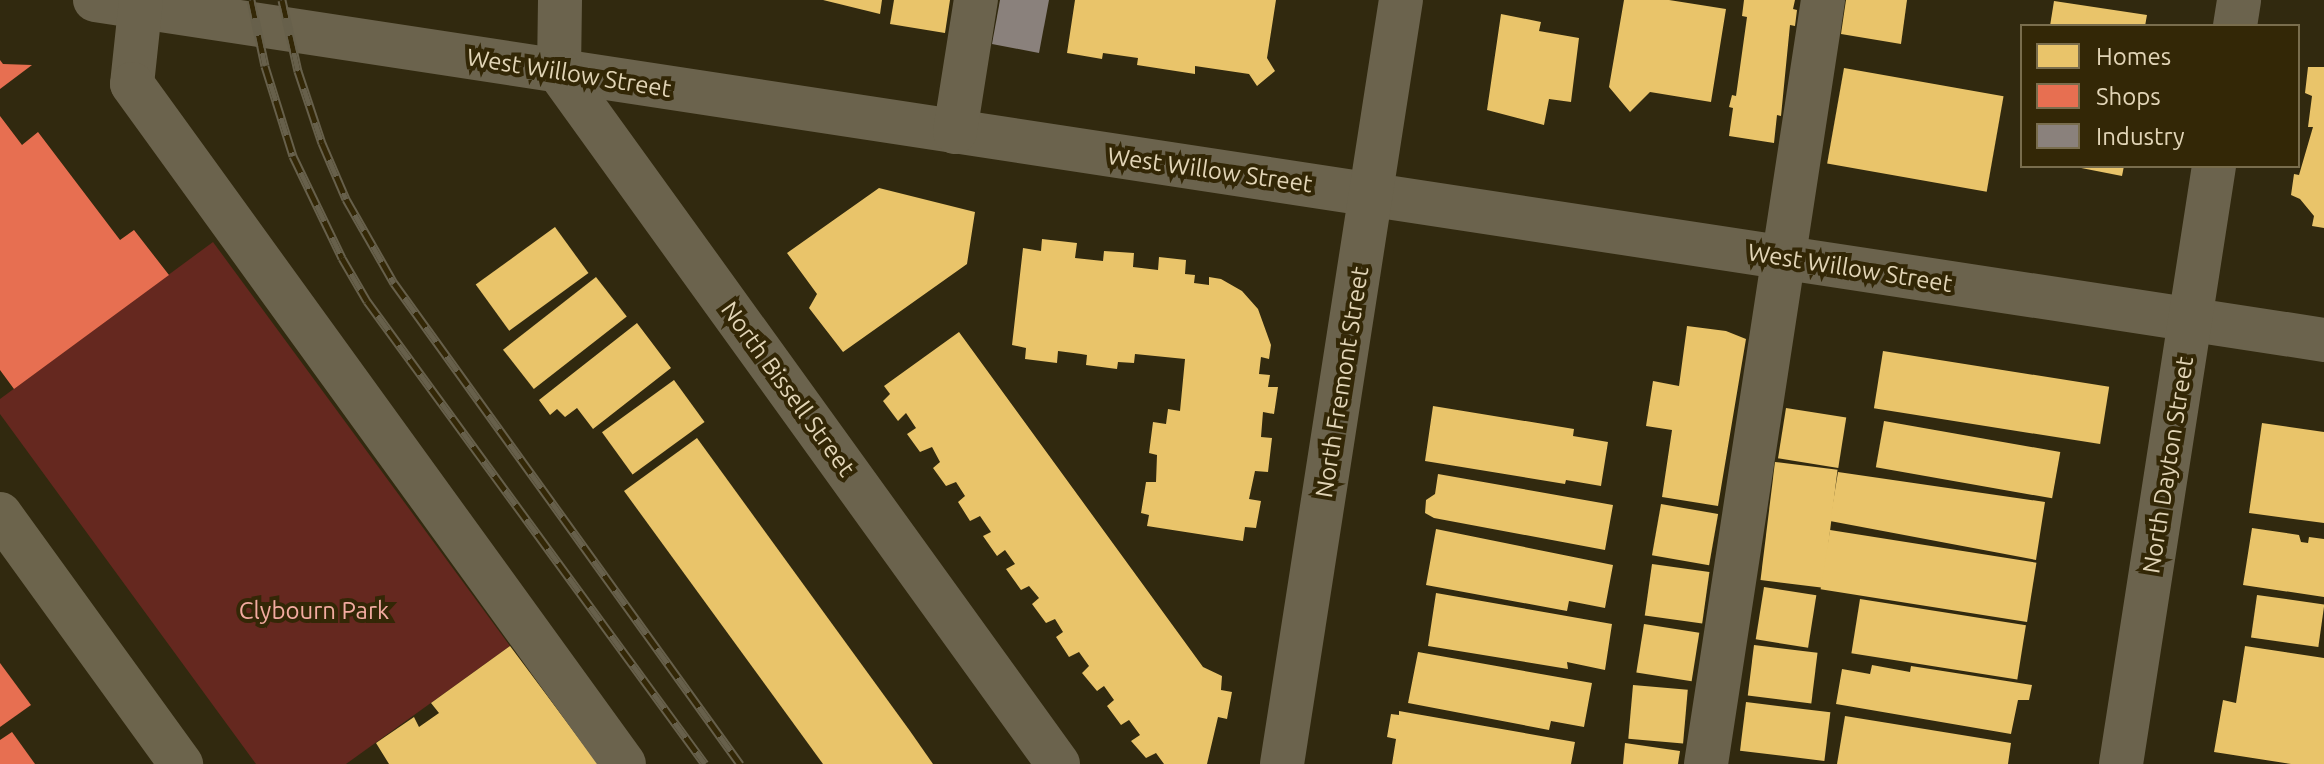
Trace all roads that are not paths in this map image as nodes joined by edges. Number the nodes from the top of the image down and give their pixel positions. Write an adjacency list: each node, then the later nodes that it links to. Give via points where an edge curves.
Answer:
1 (95, 0): 7 (street, West Willow Street)
2 (560, 0): 9 (street)
3 (976, 0): 10 (street)
4 (1401, 0): 12 (street, North Fremont Street)
5 (1823, 0): 13 (street)
6 (2239, 0): 8 (street)
7 (140, 4): 9 (street, West Willow Street); 18 (street, via 132,84)
8 (2235, 24)
9 (559, 72): 10 (street, West Willow Street); 19 (street, North Bissell Street)
10 (955, 132): 12 (street, West Willow Street)
11 (2214, 168): 14 (street, North Dayton Street)
12 (1372, 194): 13 (street, West Willow Street); 20 (street, North Fremont Street)
13 (1785, 258): 14 (street, West Willow Street); 21 (street)
14 (2191, 320): 15 (street, West Willow Street); 22 (street, North Dayton Street)
15 (2324, 340)
16 (0, 514): 17 (main road)
17 (181, 764)
18 (624, 764)
19 (1058, 764)
20 (1282, 764)
21 (1706, 764)
22 (2121, 764)

